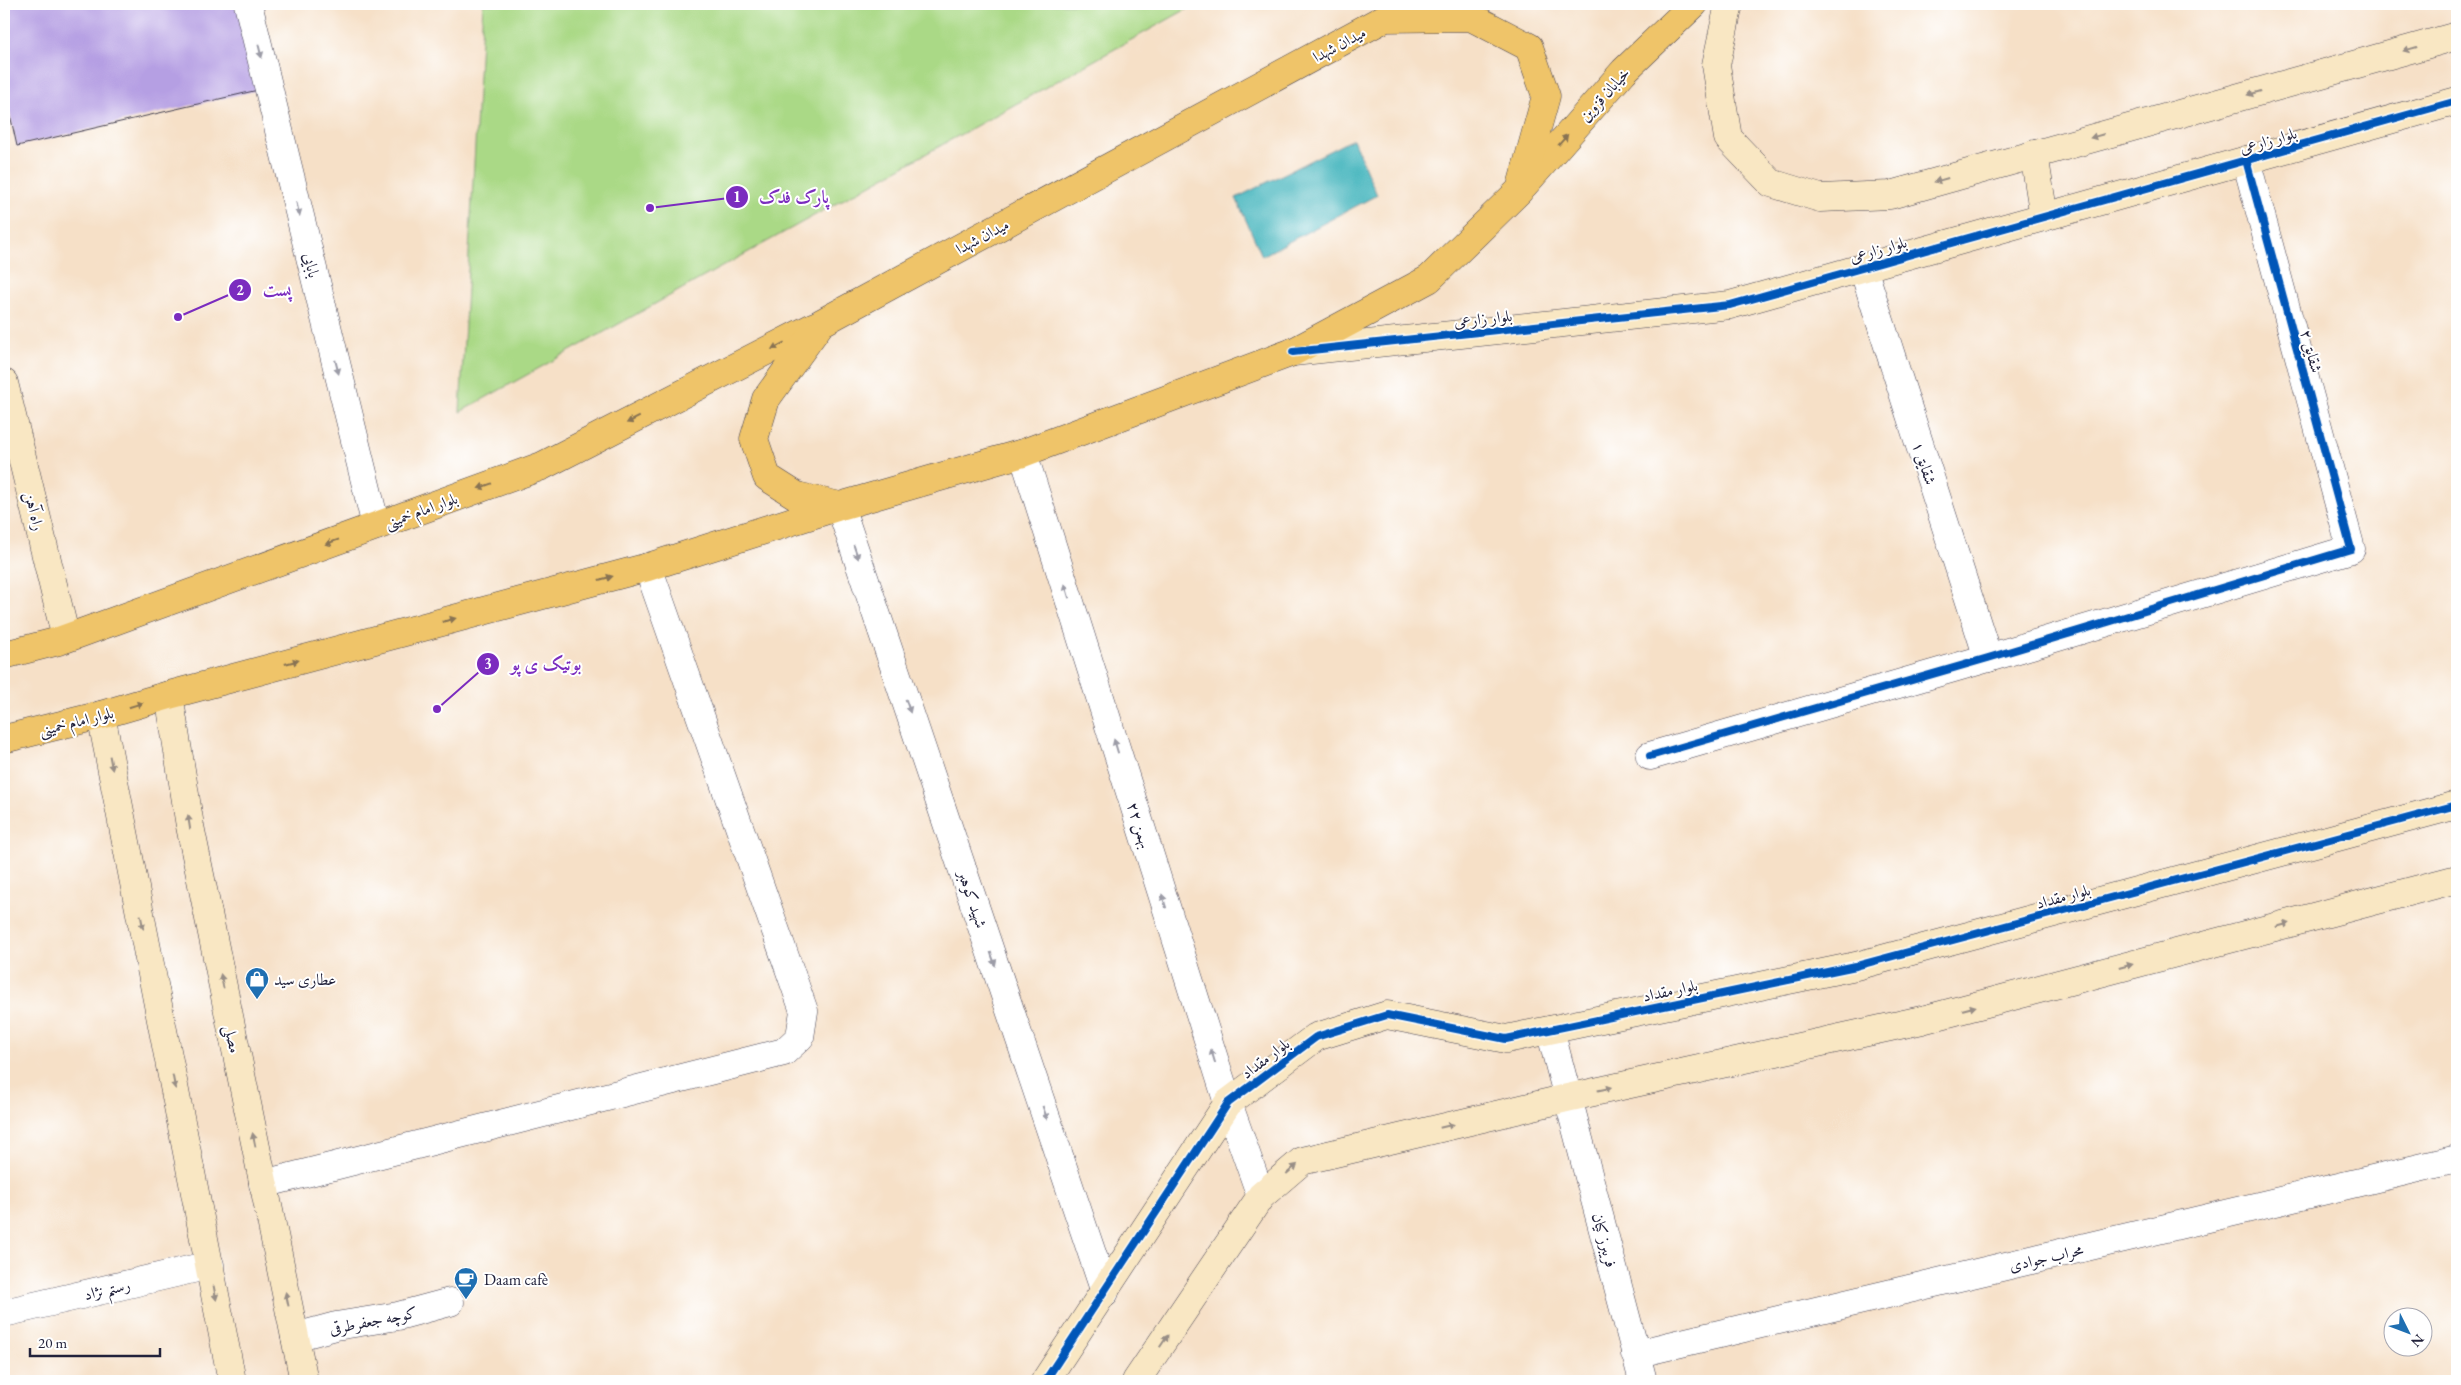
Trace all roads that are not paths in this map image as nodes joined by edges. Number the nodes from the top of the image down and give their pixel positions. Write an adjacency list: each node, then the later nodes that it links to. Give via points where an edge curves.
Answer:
1 (248, 4): 18 (street, بابایی, one-way to 18)
2 (1410, 4): 5 (highway)
3 (1694, 4): 10 (highway, خیابان قزوین, one-way to 3, via 1624,71)
4 (1729, 4): 8 (street, one-way to 4, via 1890,195 1820,198 1771,183 1728,138 1716,65)
5 (1385, 18): 10 (highway, میدان شهدا, via 1471,17 1529,47 1546,96); 13 (highway, میدان شهدا)
6 (2457, 36): 8 (street, one-way to 8)
7 (2457, 101): 9 (street, بلوار زارعی)
8 (2034, 154): 11 (street)
9 (2246, 160): 11 (street, بلوار زارعی); 22 (street, شقایق ۲, via 2351,549)
10 (1520, 190): 14 (highway, میدان شهدا, via 1429,279)
11 (2044, 216): 12 (street, بلوار زارعی)
12 (1863, 268): 14 (street, بلوار زارعی, via 1730,305); 22 (street, شقایق ۱)
13 (821, 323): 17 (highway, میدان شهدا, via 766,399 754,439 766,476 797,496); 18 (highway, بلوار امام خمینی, one-way to 18, via 542,466)
14 (1293, 352): 16 (highway, میدان شهدا)
15 (4, 383): 20 (street, راه آهن)
16 (1023, 453): 17 (highway, میدان شهدا); 31 (street, ۲۲ بهمن, one-way to 16)
17 (840, 506): 19 (highway, بلوار امام خمینی); 36 (street, شهید کوهبر, one-way to 36)
18 (376, 526): 20 (highway, بلوار امام خمینی, one-way to 20)
19 (648, 567): 23 (highway, بلوار امام خمینی, one-way to 19); 33 (street, via 804,1012 800,1037 784,1052)
20 (66, 638): 21 (highway, بلوار امام خمینی)
21 (4, 655)
22 (1988, 658): 26 (street)
23 (170, 694): 24 (highway, بلوار امام خمینی, one-way to 23); 33 (street, مصلی, one-way to 23, via 190,826)
24 (102, 715): 25 (highway, بلوار امام خمینی); 35 (street, one-way to 35)
25 (4, 739)
26 (1650, 756)
27 (2457, 805): 29 (street, بلوار مقداد, via 1856,966)
28 (2457, 879): 30 (street, one-way to 28, via 1922,1020)
29 (1550, 1030): 30 (street, فریبرز کیان); 31 (street, بلوار مقداد, via 1506,1039 1387,1015 1316,1037)
30 (1567, 1098): 34 (street, one-way to 30, via 1302,1161); 40 (street, فریبرز کیان)
31 (1228, 1103): 34 (street, ۲۲ بهمن); 36 (street, بلوار مقداد)
32 (2457, 1160): 40 (street, محراب جوادی)
33 (263, 1184): 39 (street, مصلی, one-way to 33)
34 (1261, 1196): 44 (street, one-way to 34)
35 (210, 1265): 38 (street, رستم نژاد); 41 (street, one-way to 41)
36 (1105, 1292): 43 (street, بلوار مقداد)
37 (450, 1302): 39 (street, کوچه جعفرطرقی)
38 (4, 1313)
39 (295, 1337): 42 (street, مصلی)
40 (1635, 1354): 45 (street, فریبرز کیان)
41 (232, 1381)
42 (304, 1381)
43 (1045, 1381)
44 (1136, 1381)
45 (1643, 1381)

